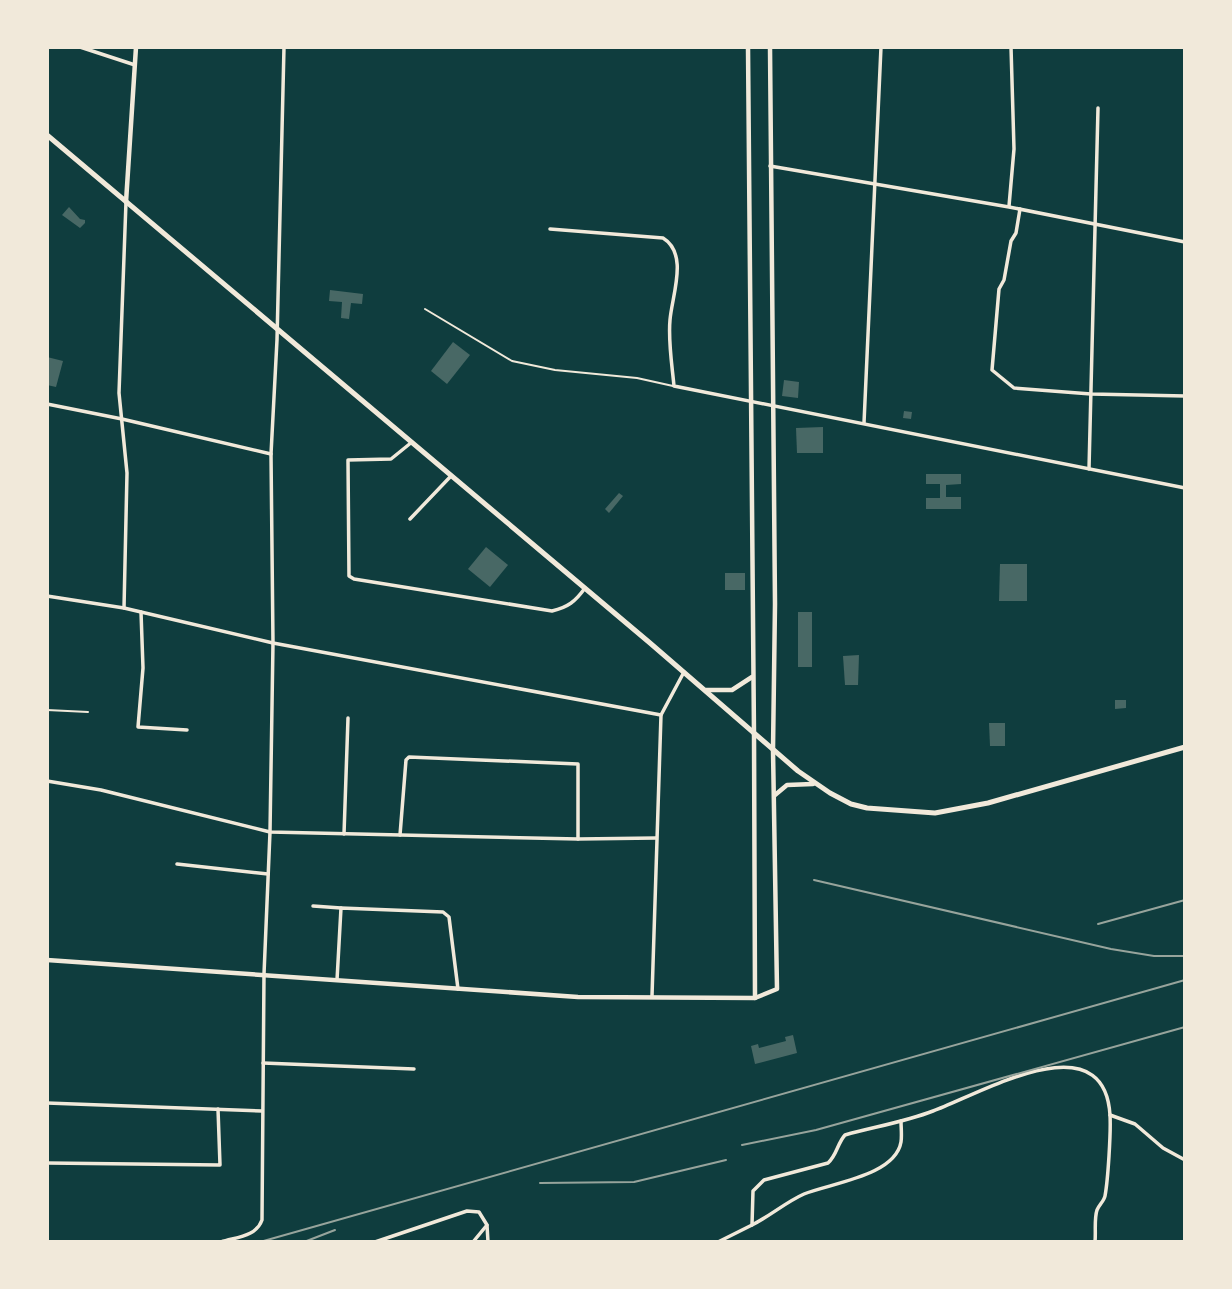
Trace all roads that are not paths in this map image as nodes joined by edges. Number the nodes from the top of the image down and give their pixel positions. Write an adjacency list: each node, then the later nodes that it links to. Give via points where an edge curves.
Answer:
1 (80, 47): 8 (street)
2 (136, 47): 8 (main road)
3 (284, 47): 20 (street)
4 (748, 47): 24 (main road)
5 (770, 47): 11 (main road)
6 (881, 47): 12 (street)
7 (1011, 47): 14 (street, via 1014,149)
8 (135, 65): 13 (main road)
9 (1098, 108): 16 (street)
10 (47, 135): 13 (main road)
11 (771, 166): 12 (street); 26 (main road)
12 (875, 184): 14 (street); 28 (street)
13 (126, 202): 20 (main road); 27 (street)
14 (1009, 207): 15 (street)
15 (1020, 209): 16 (street); 22 (street, via 999,289 992,370 1014,388)
16 (1097, 225): 18 (street); 22 (street)
17 (550, 229): 21 (street, via 663,238 670,243 677,261 669,322)
18 (1185, 242)
19 (425, 309): 21 (lane, via 512,361)
20 (276, 328): 29 (main road); 30 (street)
21 (674, 386): 24 (street)
22 (1091, 394): 23 (street); 31 (street)
23 (1185, 396)
24 (752, 401): 26 (street); 41 (main road)
25 (47, 404): 27 (street)
26 (772, 405): 28 (street); 50 (main road)
27 (122, 419): 30 (street); 37 (street, via 127,473)
28 (864, 424): 31 (street)
29 (412, 442): 32 (main road); 35 (street, via 391,459 348,460 349,576 552,611 565,608)
30 (271, 454): 39 (street)
31 (1089, 469): 33 (street)
32 (452, 475): 34 (street); 35 (main road)
33 (1185, 488)
34 (410, 519)
35 (585, 588): 40 (main road)
36 (47, 596): 37 (street)
37 (124, 608): 38 (street)
38 (141, 612): 39 (street); 47 (street, via 138,727)
39 (275, 644): 45 (street); 54 (street)
40 (685, 672): 42 (main road); 45 (street)
41 (753, 677): 42 (main road, via 732,690); 48 (main road)
42 (706, 690): 48 (main road)
43 (47, 710): 44 (lane)
44 (88, 712)
45 (661, 715): 57 (street)
46 (348, 718): 55 (street)
47 (187, 730)
48 (754, 734): 50 (main road); 68 (main road)
49 (1185, 747): 52 (main road, via 988,803 935,813 867,808)
50 (773, 750): 52 (main road); 53 (main road)
51 (47, 781): 54 (street)
52 (813, 783): 53 (main road, via 787,785)
53 (774, 795): 68 (main road, via 776,989)
54 (270, 832): 55 (street); 60 (street)
55 (344, 834): 56 (street)
56 (400, 835): 58 (street); 58 (street, via 409,757 578,764)
57 (656, 838): 58 (street); 67 (street)
58 (578, 839)
59 (177, 863): 60 (street)
60 (268, 874): 64 (street)
61 (313, 906): 62 (street)
62 (341, 908): 65 (street); 66 (street, via 446,914)
63 (47, 960): 64 (main road)
64 (264, 974): 65 (main road); 69 (street)
65 (337, 980): 66 (main road)
66 (458, 989): 67 (main road, via 578,997)
67 (652, 996): 68 (main road)
68 (755, 998)
69 (263, 1063): 70 (street); 73 (street)
70 (414, 1069)
71 (47, 1103): 72 (street)
72 (218, 1109): 73 (street); 77 (street, via 220,1165)
73 (262, 1111): 81 (street, via 262,1220 252,1233)
74 (1110, 1115): 75 (street, via 1095,1076 1073,1067 1054,1067 995,1083 932,1112); 76 (street, via 1135,1124); 86 (street, via 1105,1197 1097,1210)
75 (901, 1120): 79 (street, via 901,1144 887,1165 803,1195); 79 (street, via 845,1135 828,1163 764,1181 753,1191)
76 (1185, 1160)
77 (47, 1163)
78 (487, 1225): 80 (street, via 479,1212 467,1211); 83 (street); 84 (street)
79 (752, 1225): 85 (street)
80 (387, 1240): 82 (street)
81 (221, 1242)
82 (375, 1242)
83 (473, 1242)
84 (488, 1242)
85 (718, 1242)
86 (1095, 1242)

